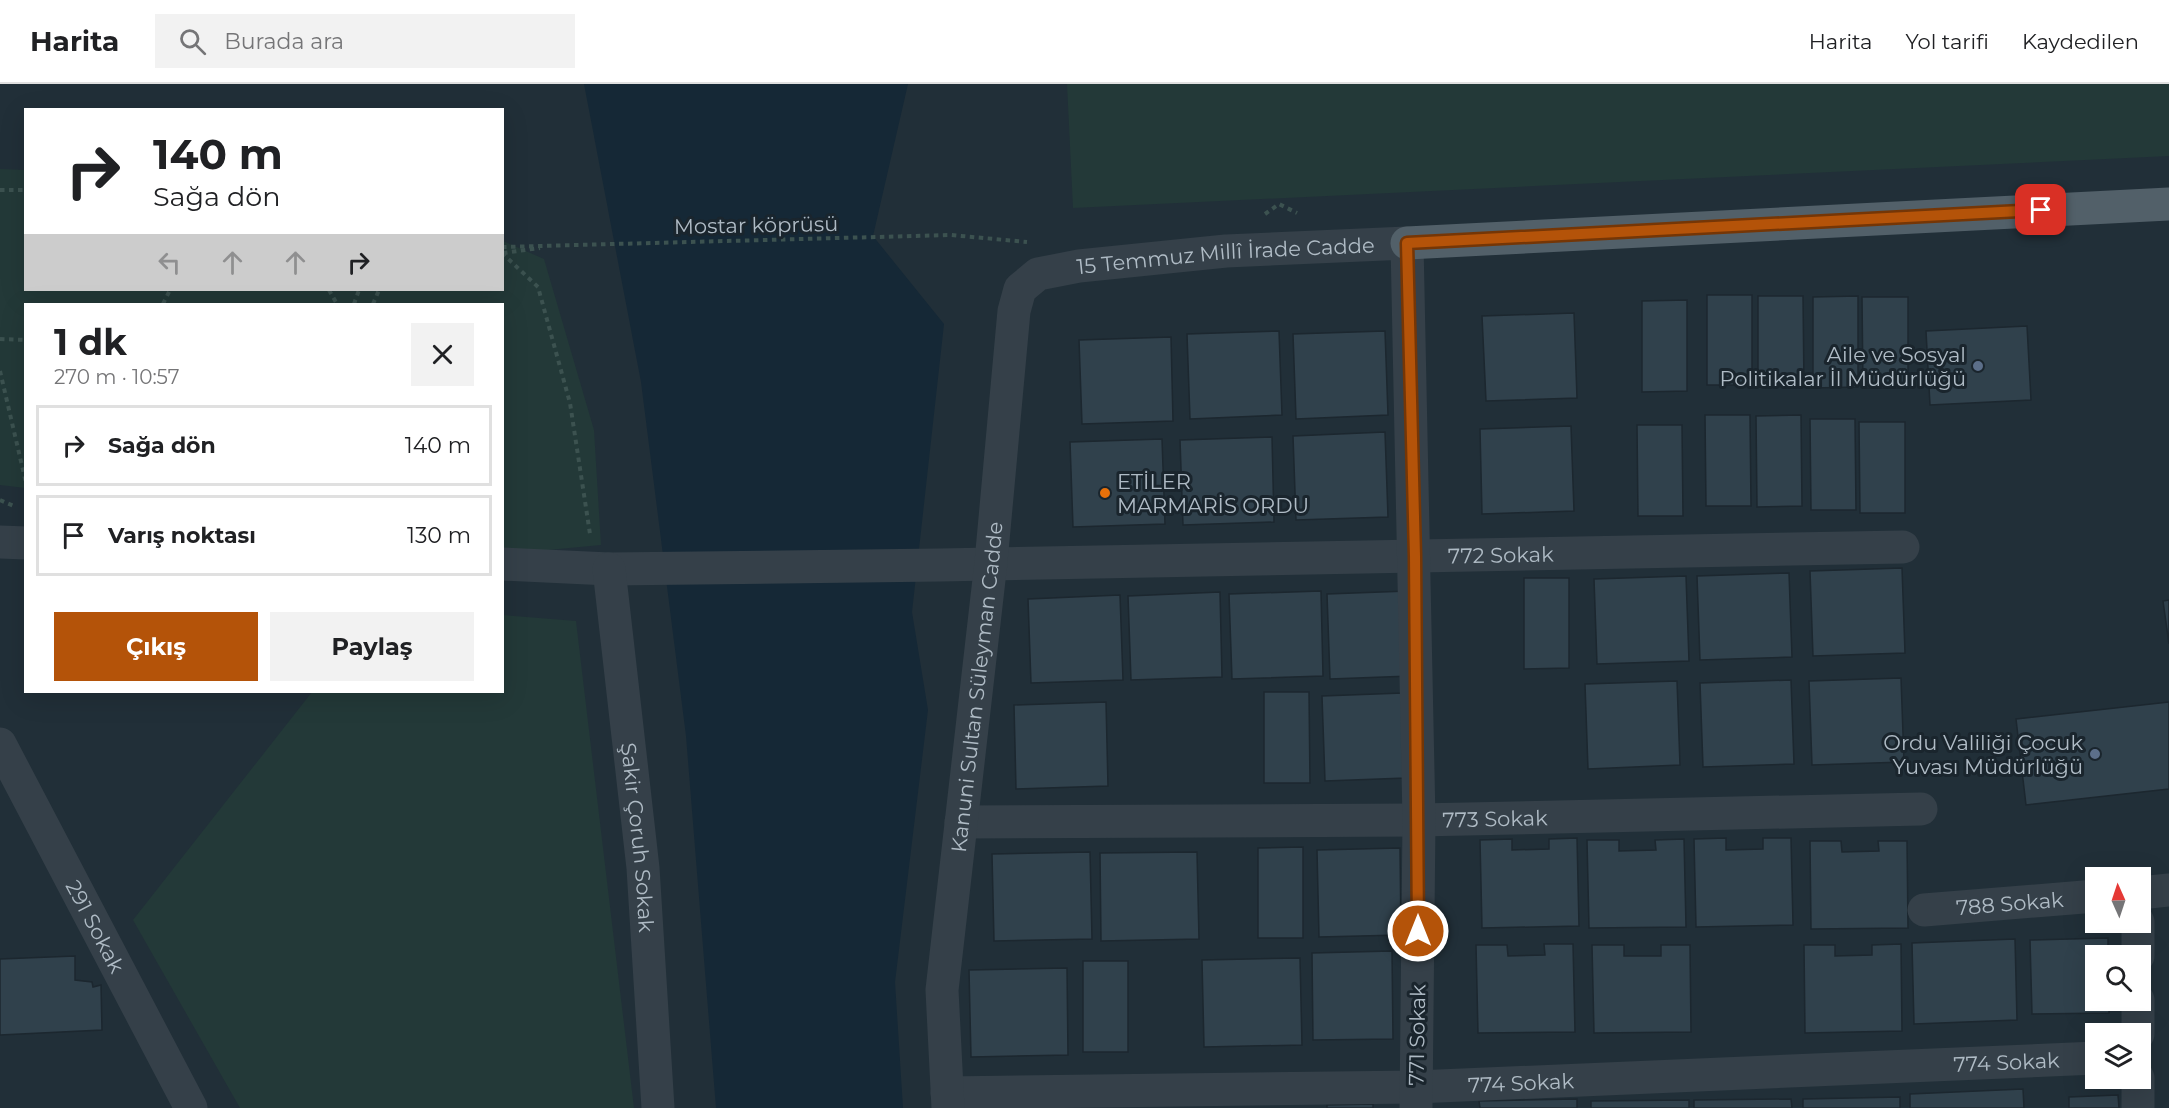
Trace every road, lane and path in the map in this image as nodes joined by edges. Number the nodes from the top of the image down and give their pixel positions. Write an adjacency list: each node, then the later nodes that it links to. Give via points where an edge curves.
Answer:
1 (0, 190): 2 (path)
2 (24, 190)
3 (2169, 204): 5 (main road, 15 Temmuz Millî İrade Cadde)
4 (951, 235): 6 (path, Mostar köprüsü)
5 (1407, 243): 10 (street, 15 Temmuz Millî İrade Cadde, via 1226,251); 18 (street, 771 Sokak)
6 (562, 244): 7 (path); 8 (path)
7 (504, 247)
8 (504, 253)
9 (504, 255): 21 (path, via 538,287)
10 (1038, 274): 19 (street, Kanuni Sultan Süleyman Cadde, via 1020,289 1014,311)
11 (0, 339): 12 (path)
12 (24, 340)
13 (0, 371): 14 (path)
14 (24, 474)
15 (0, 542): 16 (street)
16 (24, 543)
17 (1902, 547): 18 (street, 772 Sokak)
18 (1415, 556): 19 (street, 772 Sokak); 24 (street, 771 Sokak)
19 (992, 562): 21 (street, 772 Sokak); 25 (street, Kanuni Sultan Süleyman Cadde)
20 (504, 564): 21 (street, 772 Sokak)
21 (614, 568): 35 (street, Şakir Çoruh Sokak, via 643,868)
22 (0, 744): 34 (street, 291 Sokak)
23 (1921, 809): 24 (street, 773 Sokak)
24 (1419, 820): 25 (street, 773 Sokak); 32 (street, 771 Sokak)
25 (961, 822): 33 (street, Kanuni Sultan Süleyman Cadde, via 942,990)
26 (2169, 890): 27 (street)
27 (2151, 892)
28 (2085, 897): 29 (street, 788 Sokak)
29 (1924, 910)
30 (2085, 1059): 32 (street, 774 Sokak)
31 (2138, 1089): 36 (street)
32 (1416, 1098): 33 (street, 774 Sokak)
33 (947, 1100)
34 (191, 1108)
35 (658, 1108)
36 (2138, 1108)

